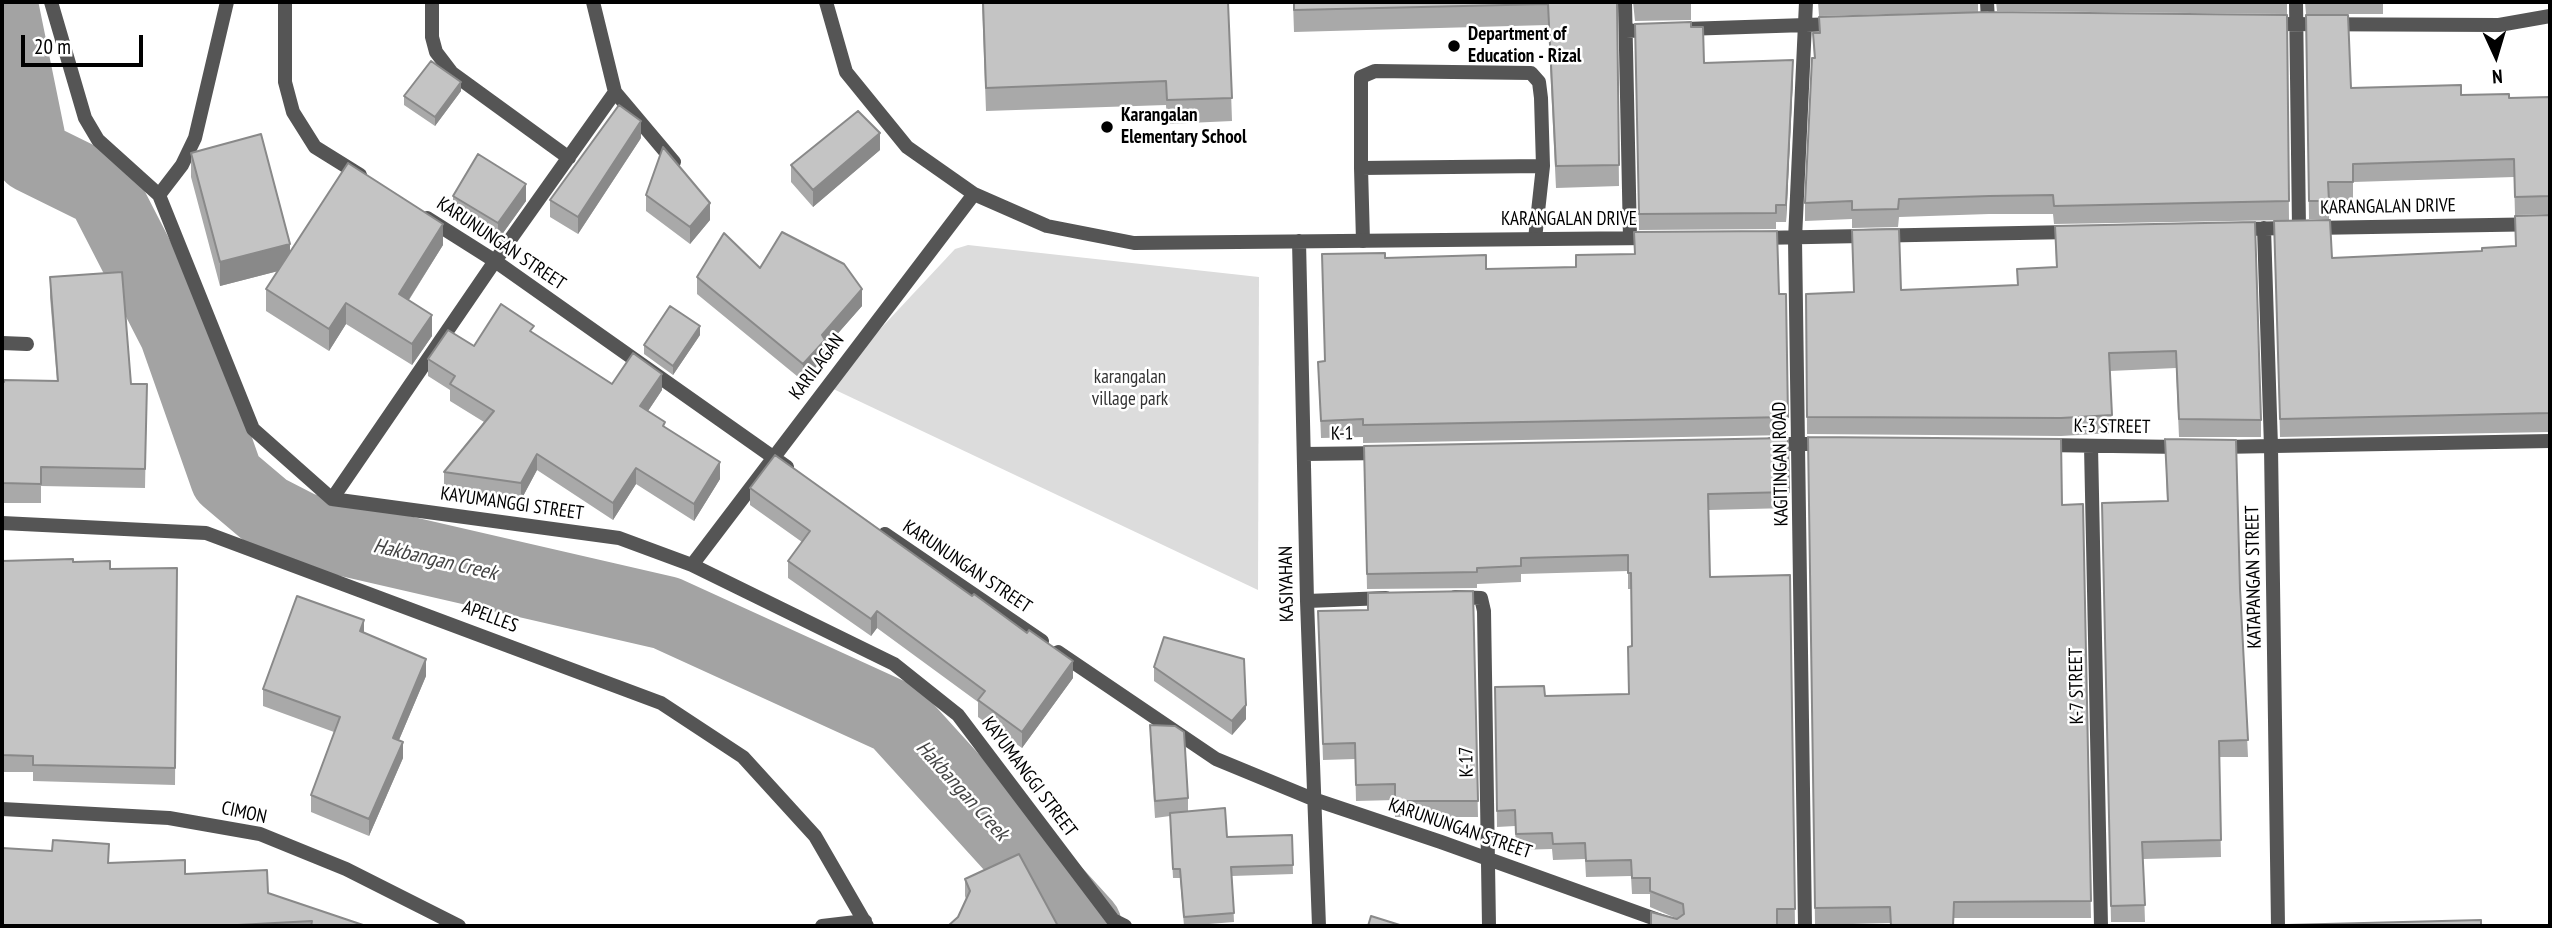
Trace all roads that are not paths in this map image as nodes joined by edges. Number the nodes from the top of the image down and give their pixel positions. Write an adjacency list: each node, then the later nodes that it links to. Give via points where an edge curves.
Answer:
1 (51, 2): 25 (street, via 85,118 98,140)
2 (227, 2): 25 (street, via 195,138)
3 (285, 2): 23 (street, via 285,82 293,112 315,147)
4 (432, 2): 19 (street, via 436,52 452,73)
5 (593, 2): 18 (street)
6 (826, 2): 24 (street, KARANGALAN DRIVE, via 846,72 907,147)
7 (1625, 2): 17 (street)
8 (1806, 2): 15 (street, KAGITINGAN ROAD)
9 (1987, 2): 12 (street)
10 (2296, 2): 16 (street)
11 (2550, 16): 16 (street, via 2499,25)
12 (1987, 21)
13 (1848, 24): 15 (street)
14 (2256, 24): 16 (street)
15 (1806, 25): 17 (street); 36 (street, KAGITINGAN ROAD)
16 (2296, 25): 29 (street)
17 (1626, 31): 33 (street)
18 (615, 92): 19 (street); 22 (street)
19 (569, 158): 39 (street)
20 (1543, 166): 21 (street); 21 (street, via 1539,82 1531,73 1375,71 1362,77); 32 (street)
21 (1361, 168): 38 (street)
22 (685, 175)
23 (371, 182)
24 (974, 194): 37 (street, KARANGALAN DRIVE, via 1047,226 1134,243); 51 (street, KARILAGAN)
25 (159, 195): 53 (street, via 253,429)
26 (416, 211): 39 (street, KARUNUNGAN STREET)
27 (2550, 224): 29 (street, KARANGALAN DRIVE)
28 (2264, 228): 29 (street, KARANGALAN DRIVE); 30 (street, KARANGALAN DRIVE); 48 (street, KATAPANGAN STREET)
29 (2300, 228)
30 (2223, 229)
31 (2085, 232): 36 (street)
32 (1535, 239): 33 (street, KARANGALAN DRIVE); 38 (street, KARANGALAN DRIVE)
33 (1630, 239): 34 (street, KARANGALAN DRIVE)
34 (1672, 239)
35 (1740, 239): 36 (street)
36 (1796, 239): 44 (street, KAGITINGAN ROAD)
37 (1299, 241): 38 (street, KARANGALAN DRIVE); 50 (street, KASIYAHAN)
38 (1363, 241)
39 (495, 261): 51 (street, KARUNUNGAN STREET); 53 (street)
40 (2, 343): 41 (street)
41 (27, 344)
42 (2550, 441): 48 (street, K-3 STREET)
43 (1759, 444): 44 (street)
44 (1800, 444): 45 (street); 70 (street, KAGITINGAN ROAD)
45 (1842, 444)
46 (2036, 445): 47 (street, K-3 STREET)
47 (2091, 446): 48 (street, K-3 STREET); 71 (street, K-7 STREET)
48 (2271, 447): 72 (street, KATAPANGAN STREET)
49 (1401, 452): 50 (street, K-1)
50 (1304, 454): 59 (street, KASIYAHAN)
51 (773, 457): 52 (street, KARUNUNGAN STREET); 56 (street, KARILAGAN)
52 (795, 472)
53 (332, 499): 56 (street, KAYUMANGGI STREET, via 619,538)
54 (2, 523): 63 (street, APELLES, via 206,533 661,703 743,757 815,836)
55 (873, 526): 60 (street, KARUNUNGAN STREET, via 1216,759)
56 (692, 565): 66 (street, KAYUMANGGI STREET, via 894,664 958,715 1113,920)
57 (1440, 597): 62 (street, K-17, via 1481,598 1484,611)
58 (1400, 598): 59 (street)
59 (1307, 601): 60 (street, KASIYAHAN)
60 (1313, 799): 62 (street, KARUNUNGAN STREET); 67 (street, KASIYAHAN)
61 (2, 809): 64 (street, CIMON, via 169,818 260,834 346,869)
62 (1488, 859): 68 (street, K-17); 69 (street, KARUNUNGAN STREET)
63 (866, 923): 65 (street)
64 (460, 926)
65 (822, 926)
66 (1125, 926)
67 (1319, 926)
68 (1489, 926)
69 (1675, 926)
70 (1805, 926)
71 (2101, 926)
72 (2278, 926)

